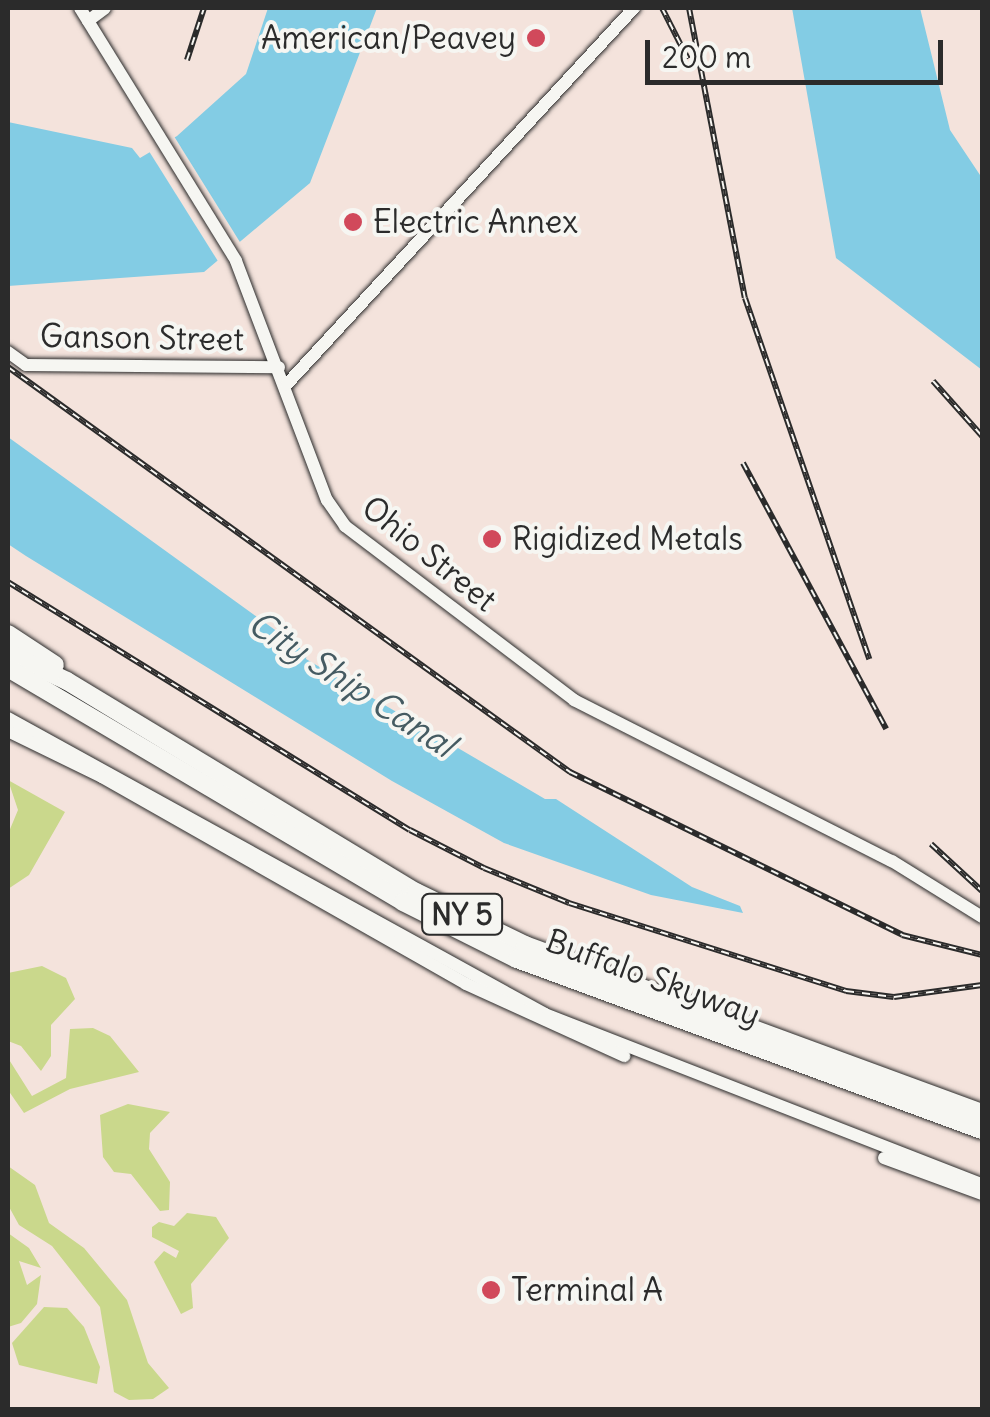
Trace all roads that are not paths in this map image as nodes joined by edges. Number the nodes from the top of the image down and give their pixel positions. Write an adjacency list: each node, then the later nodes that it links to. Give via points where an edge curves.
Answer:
1 (105, 8): 3 (street)
2 (634, 8): 6 (street)
3 (85, 12): 5 (street, Ohio Street, via 236,261)
4 (8, 352): 5 (street, Ganson Street, via 26,365)
5 (280, 367): 6 (street, Ohio Street)
6 (286, 384): 15 (street, Ohio Street, via 327,500 358,536 574,700 892,861)
7 (8, 634): 10 (highway, via 54,664)
8 (8, 652): 10 (highway, Buffalo Skyway / NY 5)
9 (8, 668): 13 (highway, Buffalo Skyway / NY 5)
10 (67, 681): 13 (highway, Buffalo Skyway / NY 5)
11 (8, 718): 14 (street)
12 (8, 731): 14 (street)
13 (158, 746): 17 (highway, Buffalo Skyway / NY 5, via 416,892 525,945); 18 (highway, Buffalo Skyway / NY 5, via 403,902 518,959)
14 (104, 772): 16 (street, via 466,984 545,1025)
15 (982, 917)
16 (659, 1066): 19 (street); 20 (street)
17 (982, 1113)
18 (982, 1130)
19 (982, 1184)
20 (982, 1194)

